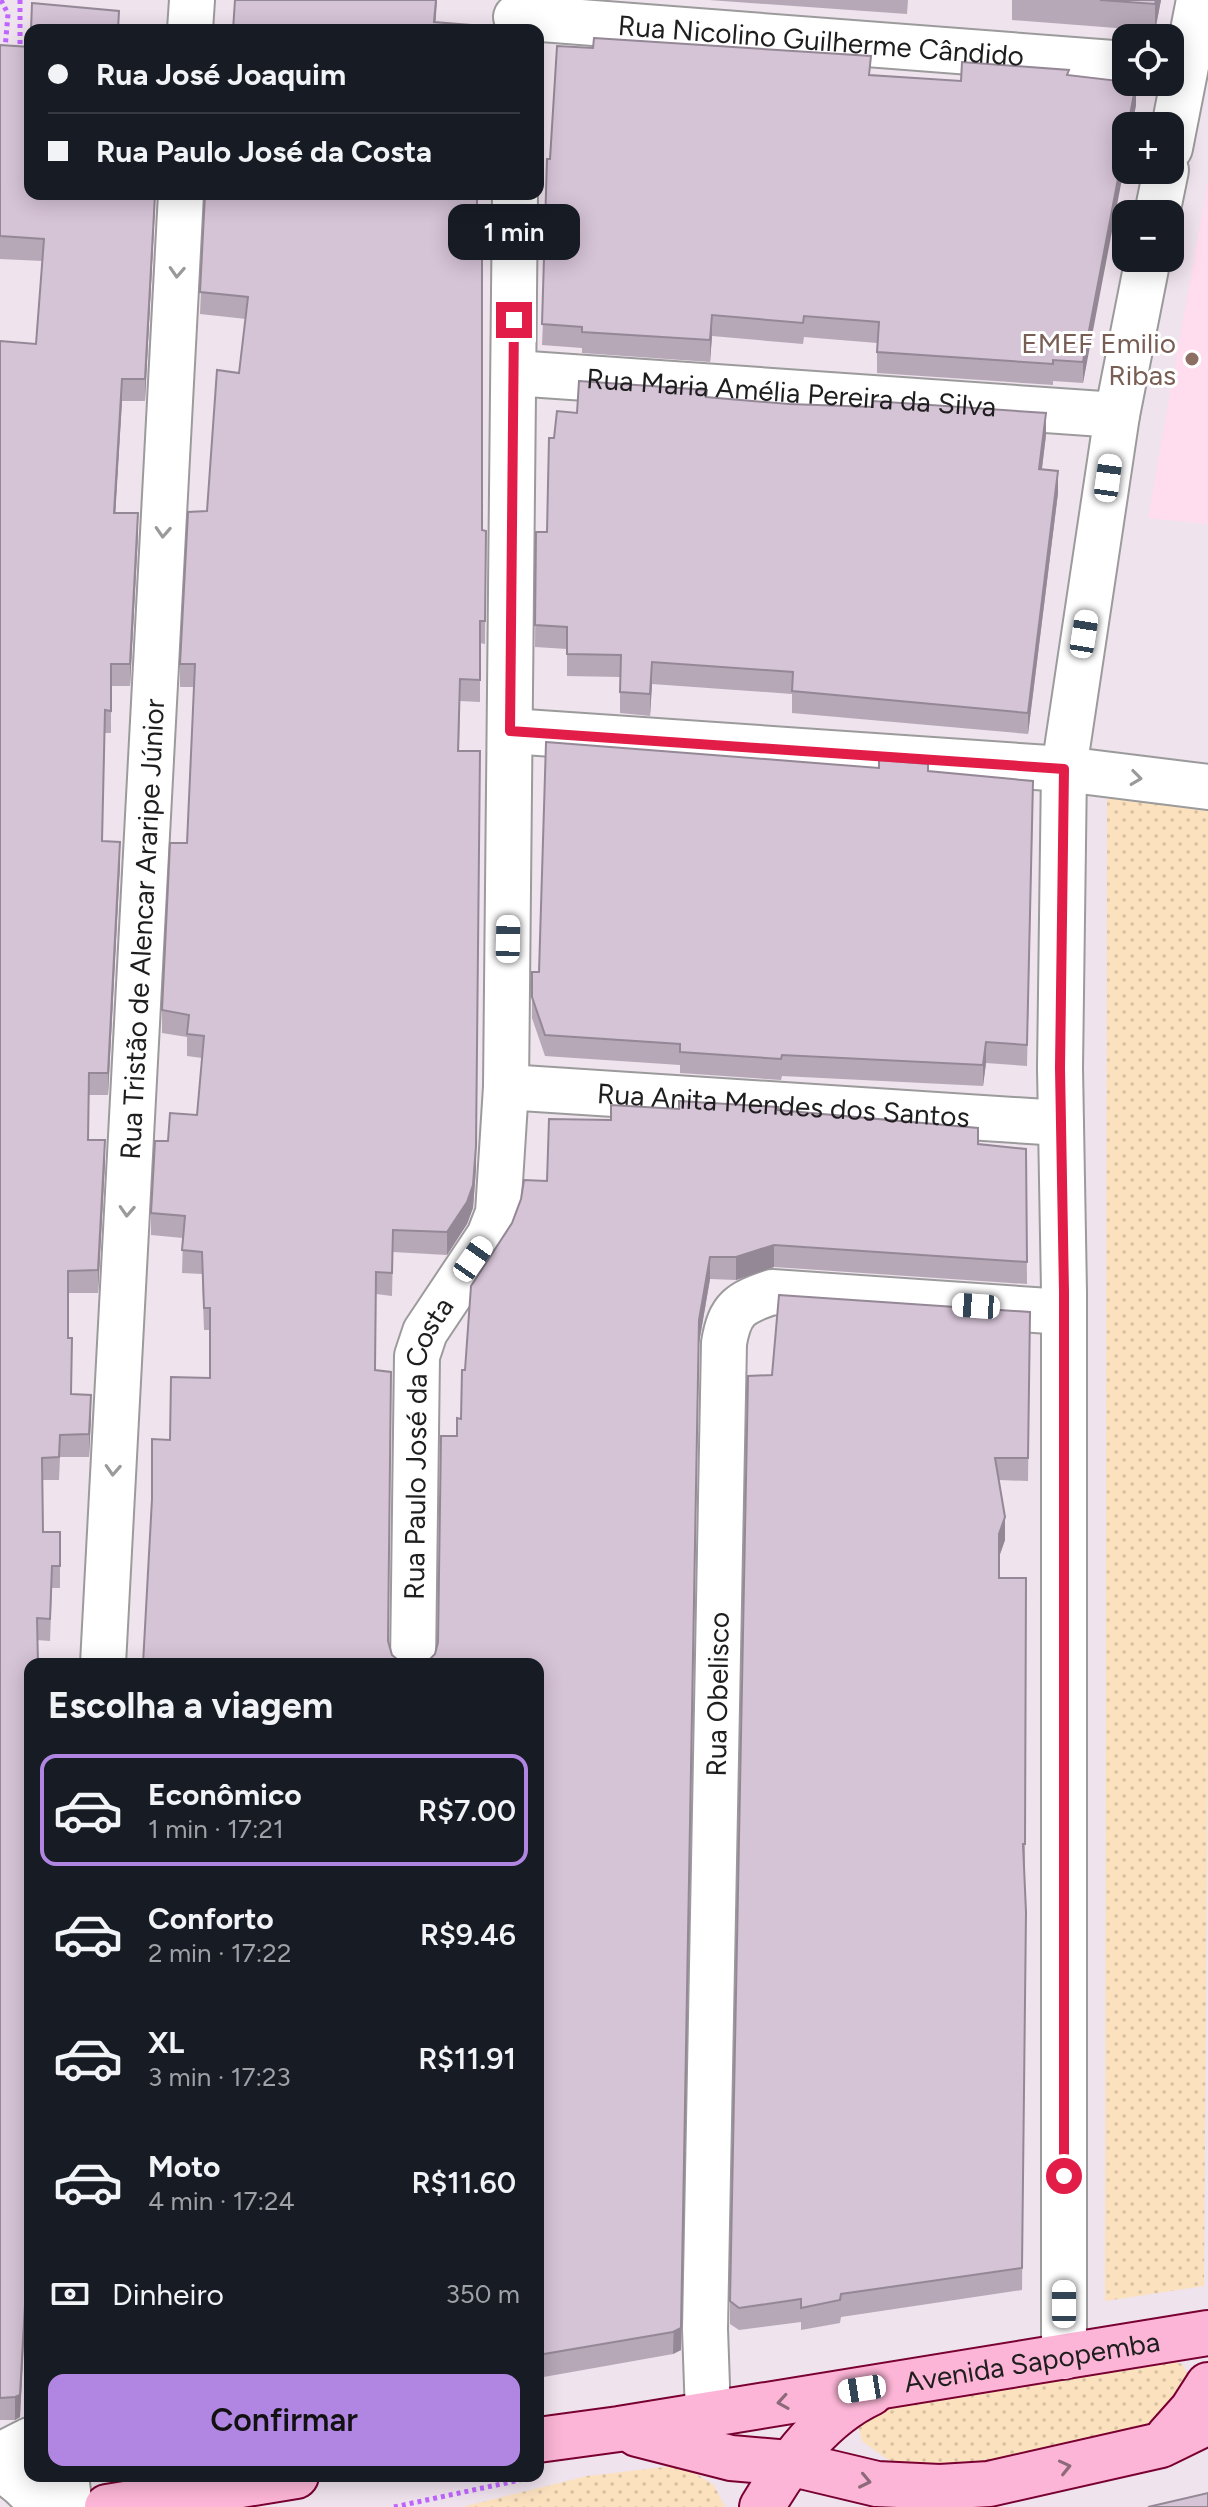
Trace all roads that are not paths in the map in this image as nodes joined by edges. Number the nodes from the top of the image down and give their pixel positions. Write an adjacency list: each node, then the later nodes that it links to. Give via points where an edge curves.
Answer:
1 (192, 0): 4 (street)
2 (1199, 0): 5 (street)
3 (516, 16): 6 (street, Rua Nicolino Guilherme Cândido)
4 (190, 24)
5 (1184, 49)
6 (1112, 63)
7 (181, 200): 18 (street, Rua Tristão de Alencar Araripe Júnior, one-way to 18)
8 (515, 200): 10 (street, Rua Paulo José da Costa)
9 (1145, 272): 11 (street)
10 (514, 373): 11 (street, Rua Maria Amélia Pereira da Silva); 12 (street, Rua Paulo José da Costa)
11 (1117, 415): 13 (street)
12 (510, 731): 13 (street); 15 (street, Rua Paulo José da Costa)
13 (1064, 769): 14 (street, one-way to 14); 16 (street)
14 (1208, 787)
15 (506, 1087): 16 (street, Rua Anita Mendes dos Santos); 19 (street, Rua Paulo José da Costa, via 498,1213 489,1236 425,1332 417,1356)
16 (1061, 1123): 17 (street)
17 (1064, 1312): 21 (street); 24 (street, Rua Obelisco, via 772,1292 735,1309 727,1324 706,2265)
18 (103, 1658)
19 (413, 1658)
20 (1205, 2339): 21 (main road, Avenida Sapopemba)
21 (1064, 2357): 22 (main road, Avenida Sapopemba)
22 (888, 2385): 24 (main road, Avenida Sapopemba, one-way to 24); 31 (main road, via 847,2404)
23 (1208, 2385): 29 (main road)
24 (708, 2414): 26 (main road, Avenida Sapopemba)
25 (1208, 2422): 29 (main road, Avenida Sapopemba)
26 (619, 2429): 27 (main road, Avenida Sapopemba); 31 (main road, Avenida Sapopemba, via 731,2458)
27 (544, 2439)
28 (24, 2443): 30 (street)
29 (1161, 2445): 35 (main road, Avenida Sapopemba, one-way to 29)
30 (0, 2455)
31 (789, 2463): 35 (main road, Avenida Sapopemba, one-way to 35, via 877,2484); 39 (main road)
32 (0, 2469): 36 (street)
33 (67, 2482): 37 (street)
34 (259, 2482): 38 (main road)
35 (989, 2484): 40 (main road)
36 (40, 2507)
37 (70, 2507)
38 (107, 2507)
39 (762, 2507)
40 (944, 2507)

